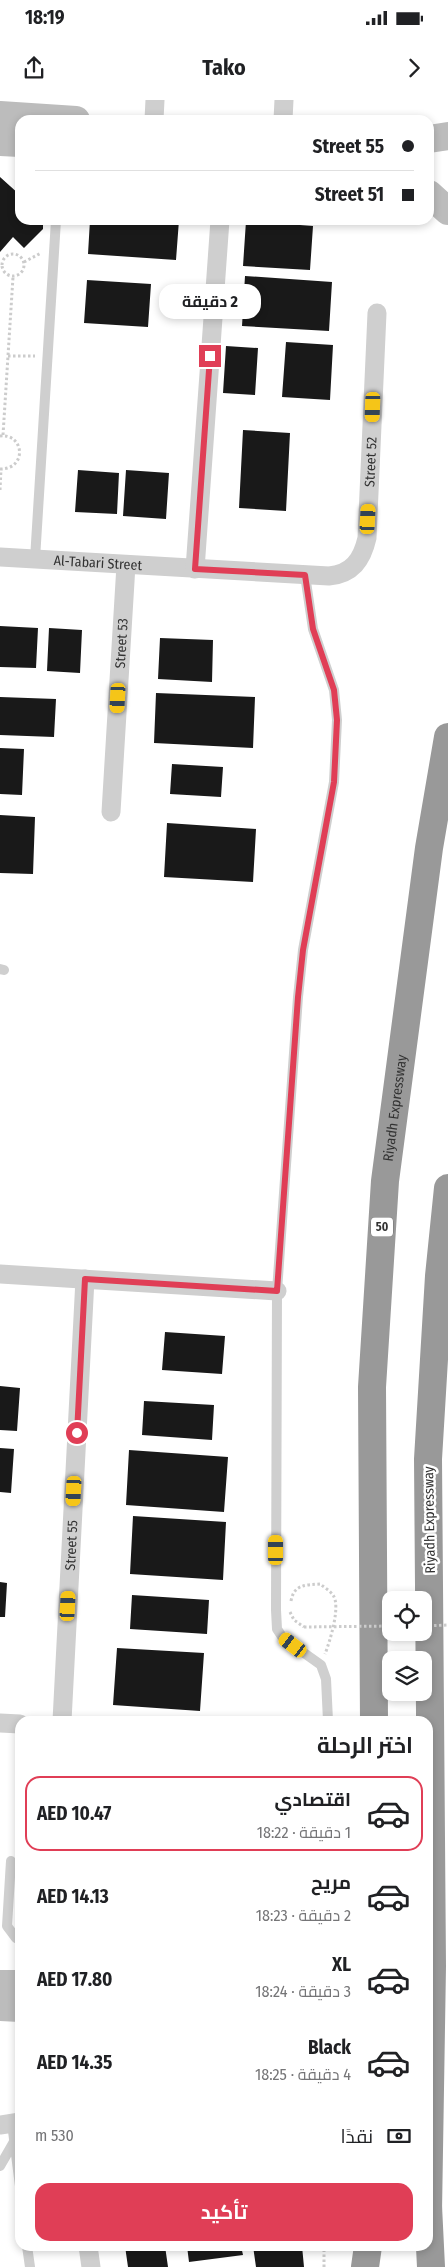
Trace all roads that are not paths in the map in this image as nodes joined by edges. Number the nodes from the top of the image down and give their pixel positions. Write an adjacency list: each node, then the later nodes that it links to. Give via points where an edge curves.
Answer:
1 (155, 100): 4 (street)
2 (284, 100): 5 (street)
3 (0, 115): 6 (street)
4 (154, 115)
5 (283, 115)
6 (15, 116)
7 (448, 136): 8 (street)
8 (434, 139)
9 (0, 142): 10 (street)
10 (15, 143)
11 (434, 198): 12 (street)
12 (448, 211)
13 (56, 225): 17 (lane)
14 (220, 225): 19 (street)
15 (378, 313): 20 (street, Street 52, via 365,549 349,571 329,576)
16 (0, 557): 17 (street, Al-Tabari Street)
17 (35, 559): 18 (street, Al-Tabari Street)
18 (126, 565): 19 (street, Al-Tabari Street); 22 (street, Street 53)
19 (195, 569): 20 (street, Street 52)
20 (305, 575): 26 (lane, via 313,629 334,690 337,720 334,782 303,950 298,997)
21 (448, 737): 29 (highway, Riyadh Expressway / 50, via 429,848 385,1180 372,1387)
22 (111, 812)
23 (448, 1188): 30 (highway, Riyadh Expressway, via 439,1276 428,1460)
24 (0, 1274): 25 (street)
25 (85, 1279): 26 (street); 27 (street, Street 55)
26 (277, 1291): 28 (lane, via 277,1629 283,1638 321,1665 326,1679)
27 (62, 1716)
28 (328, 1716)
29 (374, 1716)
30 (430, 1716)
31 (0, 1723): 32 (street)
32 (15, 1724)
33 (11, 1861): 34 (lane)
34 (4, 1926): 35 (lane)
35 (15, 1937)
36 (0, 1984): 37 (street)
37 (15, 1984)
38 (0, 2007): 39 (street)
39 (15, 2008)
40 (12, 2128): 41 (lane); 42 (lane)
41 (15, 2150)
42 (0, 2166)
43 (28, 2251): 48 (lane)
44 (89, 2251): 49 (street)
45 (368, 2251): 50 (highway)
46 (425, 2251): 51 (highway)
47 (430, 2251): 52 (highway)
48 (30, 2267)
49 (91, 2267)
50 (367, 2267)
51 (423, 2267)
52 (431, 2267)

